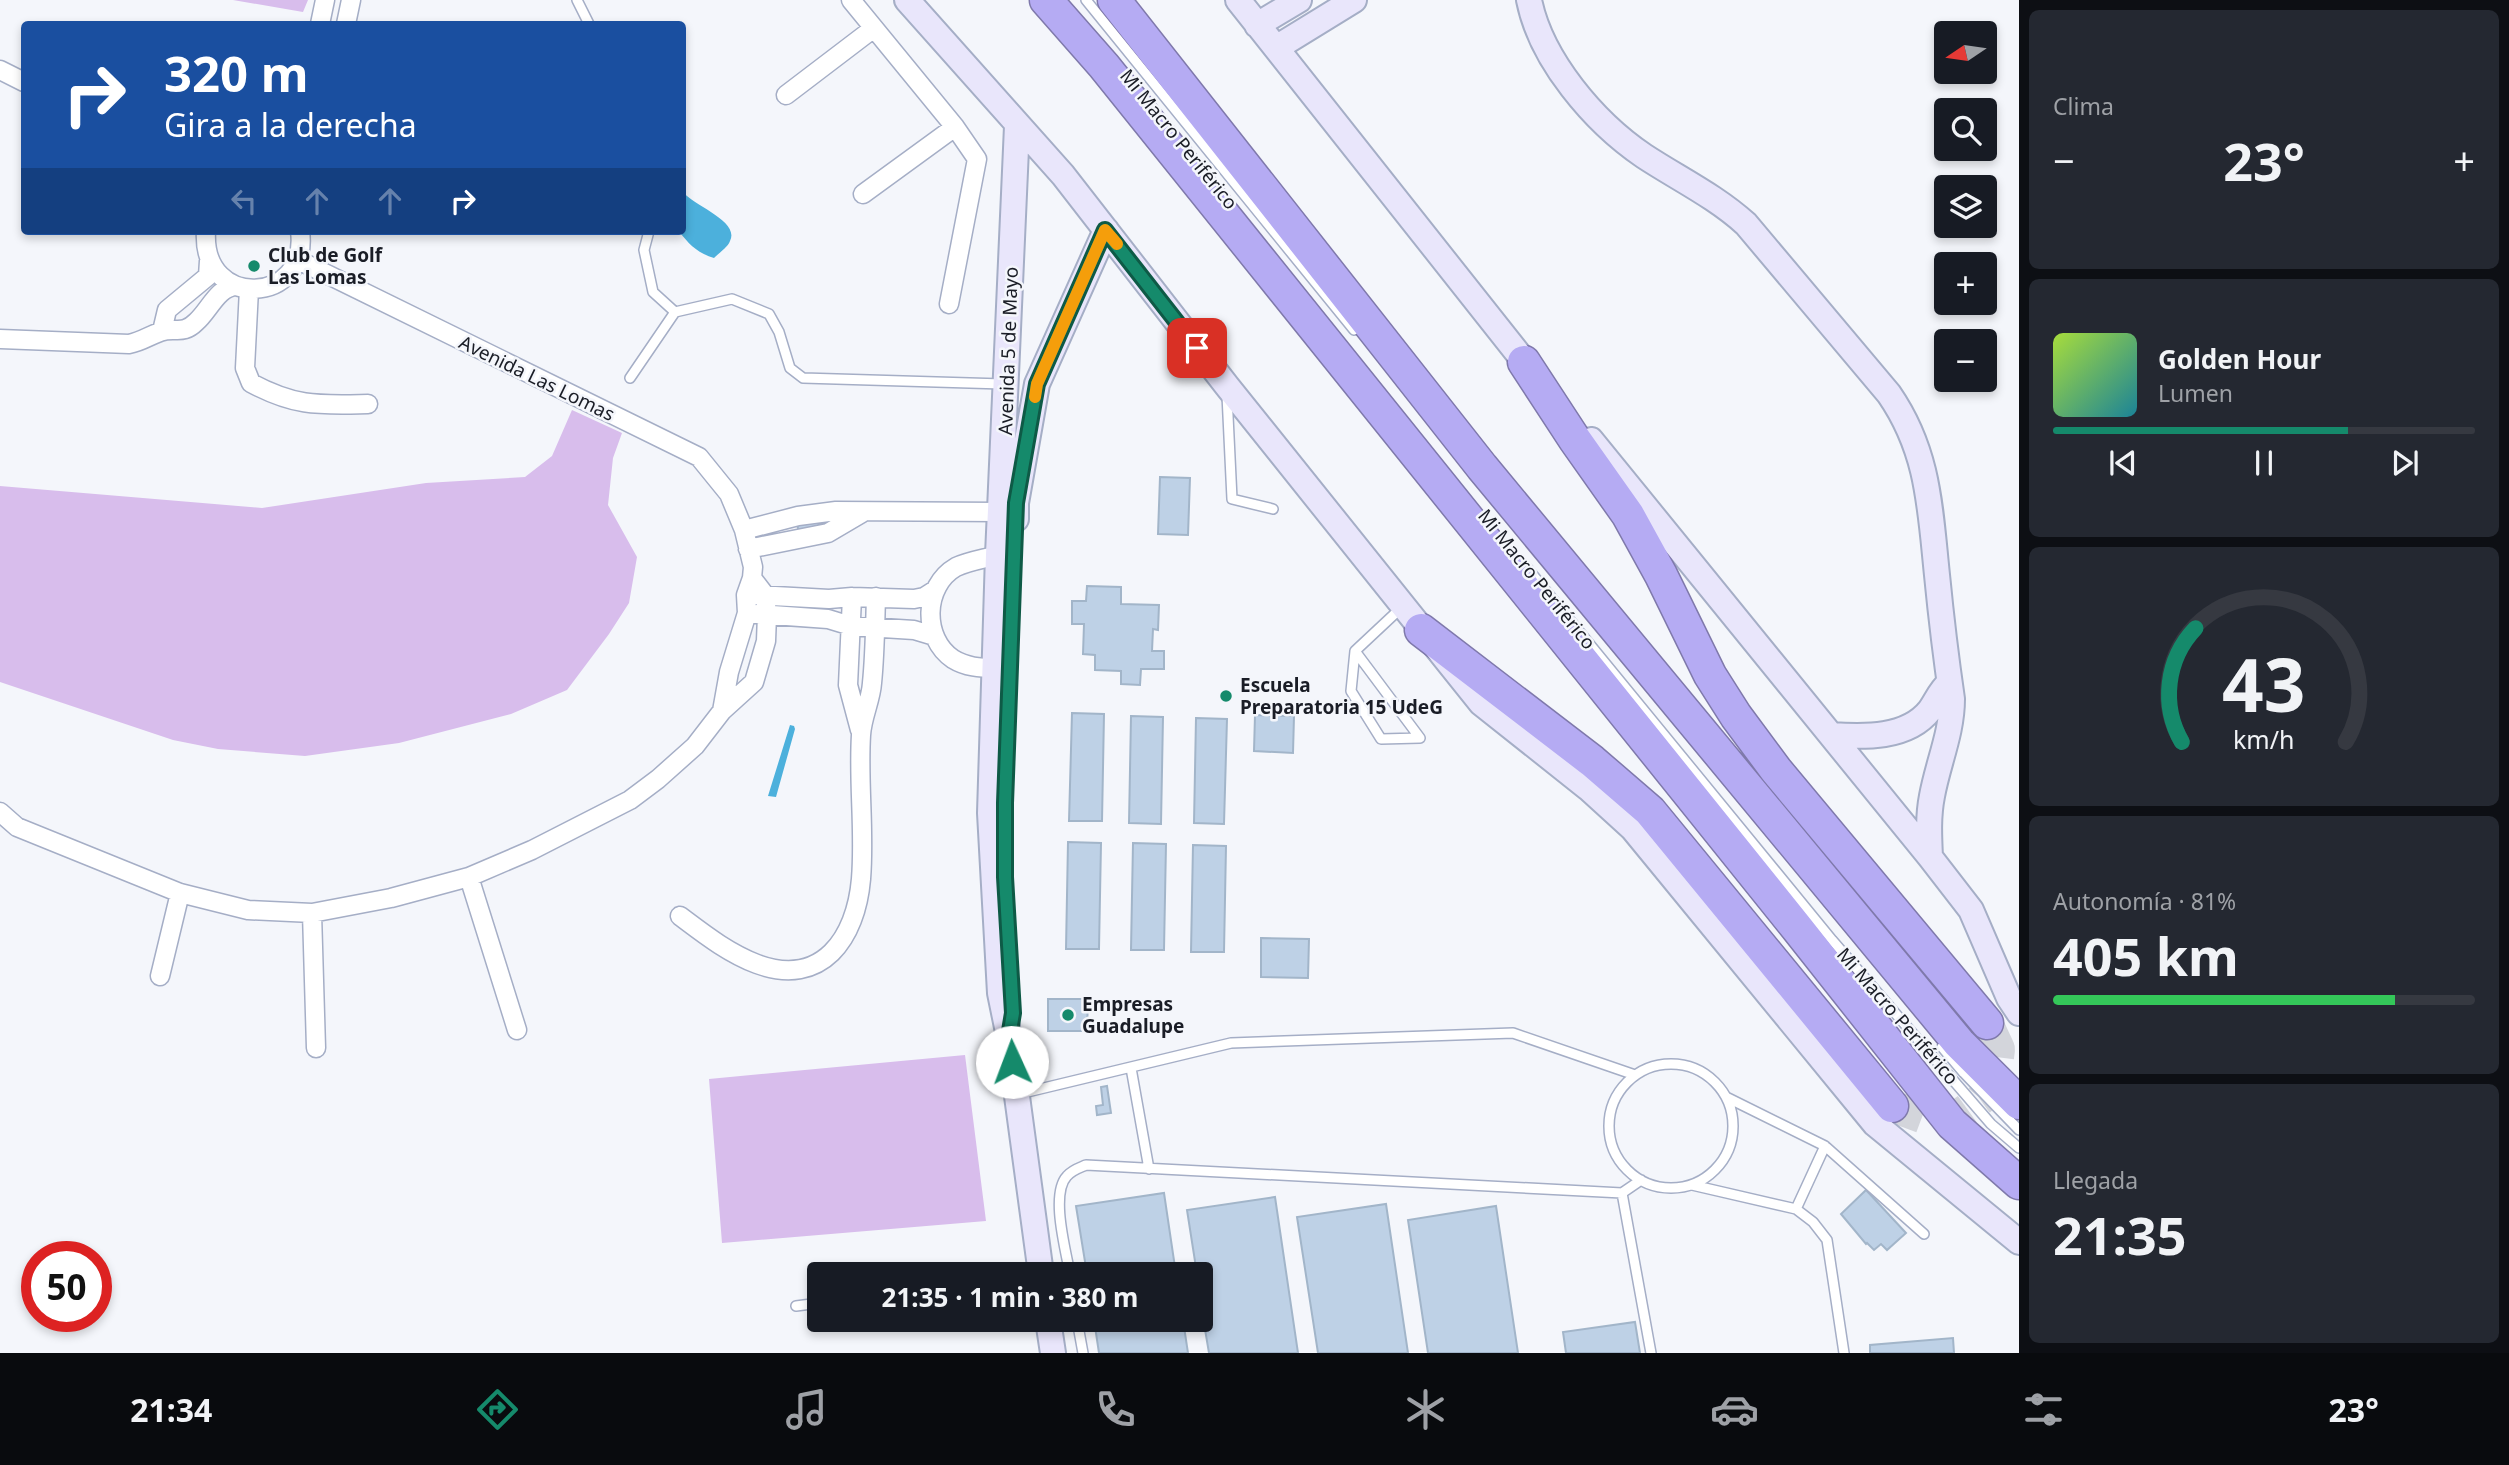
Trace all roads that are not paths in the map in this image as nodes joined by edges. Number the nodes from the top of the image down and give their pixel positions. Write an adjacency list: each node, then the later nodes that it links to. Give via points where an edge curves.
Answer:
1 (325, 0): 14 (street)
2 (351, 0): 15 (street)
3 (577, 0): 16 (lane)
4 (851, 0): 18 (street)
5 (907, 0): 19 (main road)
6 (921, 0): 19 (lane)
7 (1046, 0): 92 (highway, via 1112,76 1952,1124)
8 (1086, 0): 38 (lane, Mi Macro Periférico)
9 (1114, 0): 85 (highway, via 1491,478 1959,1043)
10 (1238, 0): 17 (main road)
11 (1299, 0): 17 (main road)
12 (1354, 0): 20 (main road)
13 (1528, 1): 63 (main road, via 1549,53 1580,98 1642,154 1718,200 1745,224 1906,418 1931,500)
14 (321, 21)
15 (347, 21)
16 (588, 21)
17 (1257, 25): 20 (main road)
18 (874, 28): 23 (street); 25 (street)
19 (937, 37): 24 (main road)
20 (1276, 48): 39 (main road)
21 (0, 70): 22 (street)
22 (21, 80)
23 (786, 95)
24 (1017, 126): 27 (main road); 41 (main road, Avenida 5 de Mayo)
25 (955, 127): 26 (street); 34 (street, via 976,159)
26 (863, 194)
27 (1105, 230): 42 (main road); 78 (main road, Avenida 5 de Mayo, via 1037,384 1016,503 1005,803 1013,1013)
28 (206, 235): 32 (street)
29 (300, 235): 31 (street)
30 (648, 235): 35 (lane, via 644,250 653,292)
31 (298, 260): 33 (street, via 272,286); 47 (street, Avenida Las Lomas, via 699,457 729,494)
32 (209, 261): 33 (street, via 216,272); 36 (street, via 208,276 167,310)
33 (243, 288): 36 (street, via 224,289 185,331); 43 (street, via 245,368 251,383 276,397 309,405)
34 (949, 304)
35 (675, 312): 40 (lane); 41 (lane, via 732,299 769,314 790,368 803,378)
36 (162, 331): 37 (street, via 129,344)
37 (0, 339)
38 (1362, 339)
39 (1524, 362): 66 (main road); 76 (highway, via 1628,515 1736,716)
40 (630, 378)
41 (1006, 384): 45 (main road, Avenida 5 de Mayo)
42 (1227, 386): 44 (lane, via 1231,499); 57 (main road)
43 (368, 404)
44 (1273, 509)
45 (1000, 512): 46 (street); 49 (main road, Avenida 5 de Mayo)
46 (862, 513): 47 (street, via 798,516); 48 (street, via 828,533)
47 (744, 530): 48 (street, Avenida Las Lomas)
48 (748, 549): 52 (street, Avenida Las Lomas)
49 (998, 555): 51 (street, via 955,568); 62 (main road, Avenida 5 de Mayo)
50 (1520, 559): 89 (lane, Mi Macro Periférico, via 1832,940 1991,1124)
51 (935, 590): 55 (street, via 914,599); 60 (street, via 930,605)
52 (748, 595): 53 (street, Avenida Las Lomas); 56 (street); 64 (street)
53 (765, 596): 54 (street); 56 (street, Avenida Las Lomas)
54 (852, 597): 55 (street); 58 (street)
55 (876, 597): 59 (street)
56 (767, 614): 58 (street, via 828,619); 64 (street, Avenida Las Lomas, via 766,641 754,682)
57 (1412, 618): 61 (lane); 86 (highway, via 1650,811); 97 (main road, via 1481,703 1633,829 1875,1124)
58 (851, 626): 59 (street); 65 (street, via 848,685)
59 (875, 627): 60 (street); 65 (street, via 872,685)
60 (934, 635): 62 (street, via 954,659 971,667)
61 (1355, 651): 61 (lane, via 1351,691 1381,740 1420,738)
62 (995, 668): 78 (main road, Avenida 5 de Mayo, via 989,813 1000,993)
63 (1949, 683): 66 (main road, via 1929,711 1907,728 1865,737); 69 (main road, via 1952,720 1932,796)
64 (722, 711): 70 (street, Avenida Las Lomas, via 695,746 630,800)
65 (861, 733): 73 (street, via 861,883 848,933 833,953 812,965 771,968 713,941)
66 (1831, 735): 69 (main road)
67 (0, 812): 68 (street, Avenida Las Lomas)
68 (8, 827): 71 (street, Avenida Las Lomas)
69 (1930, 857): 75 (main road, via 1971,910)
70 (469, 877): 72 (street, Avenida Las Lomas); 77 (street)
71 (180, 893): 72 (street, Avenida Las Lomas, via 248,910); 74 (street)
72 (312, 913): 80 (street)
73 (680, 916)
74 (160, 976)
75 (2019, 1013)
76 (1987, 1023)
77 (517, 1030)
78 (1009, 1037): 83 (main road, Avenida 5 de Mayo)
79 (1937, 1041): 87 (lane, Mi Macro Periférico)
80 (316, 1048)
81 (1130, 1068): 82 (lane, via 1231,1043 1513,1033); 83 (lane); 90 (lane)
82 (1634, 1075): 84 (lane, via 1674,1063 1695,1068 1713,1080); 91 (lane, via 1611,1109 1609,1129 1624,1167)
83 (1017, 1095): 98 (main road, Avenida 5 de Mayo)
84 (1726, 1097): 88 (lane); 93 (lane, via 1733,1117 1732,1138 1710,1175)
85 (2019, 1103)
86 (1892, 1106)
87 (2019, 1130)
88 (1825, 1146): 95 (lane); 96 (lane)
89 (2019, 1148)
90 (1149, 1169): 94 (lane); 99 (lane, via 1086,1166 1065,1177 1059,1208)
91 (1640, 1180): 93 (lane, via 1666,1188); 94 (lane)
92 (2019, 1183)
93 (1692, 1185): 95 (lane)
94 (1622, 1192): 106 (lane)
95 (1796, 1209): 107 (lane, via 1827,1240)
96 (1924, 1234)
97 (2019, 1242)
98 (1039, 1262)
99 (1068, 1262)
100 (807, 1305): 101 (lane)
101 (796, 1306)
102 (1050, 1332): 104 (main road)
103 (1079, 1332): 105 (lane)
104 (1053, 1353)
105 (1083, 1353)
106 (1651, 1353)
107 (1844, 1353)

